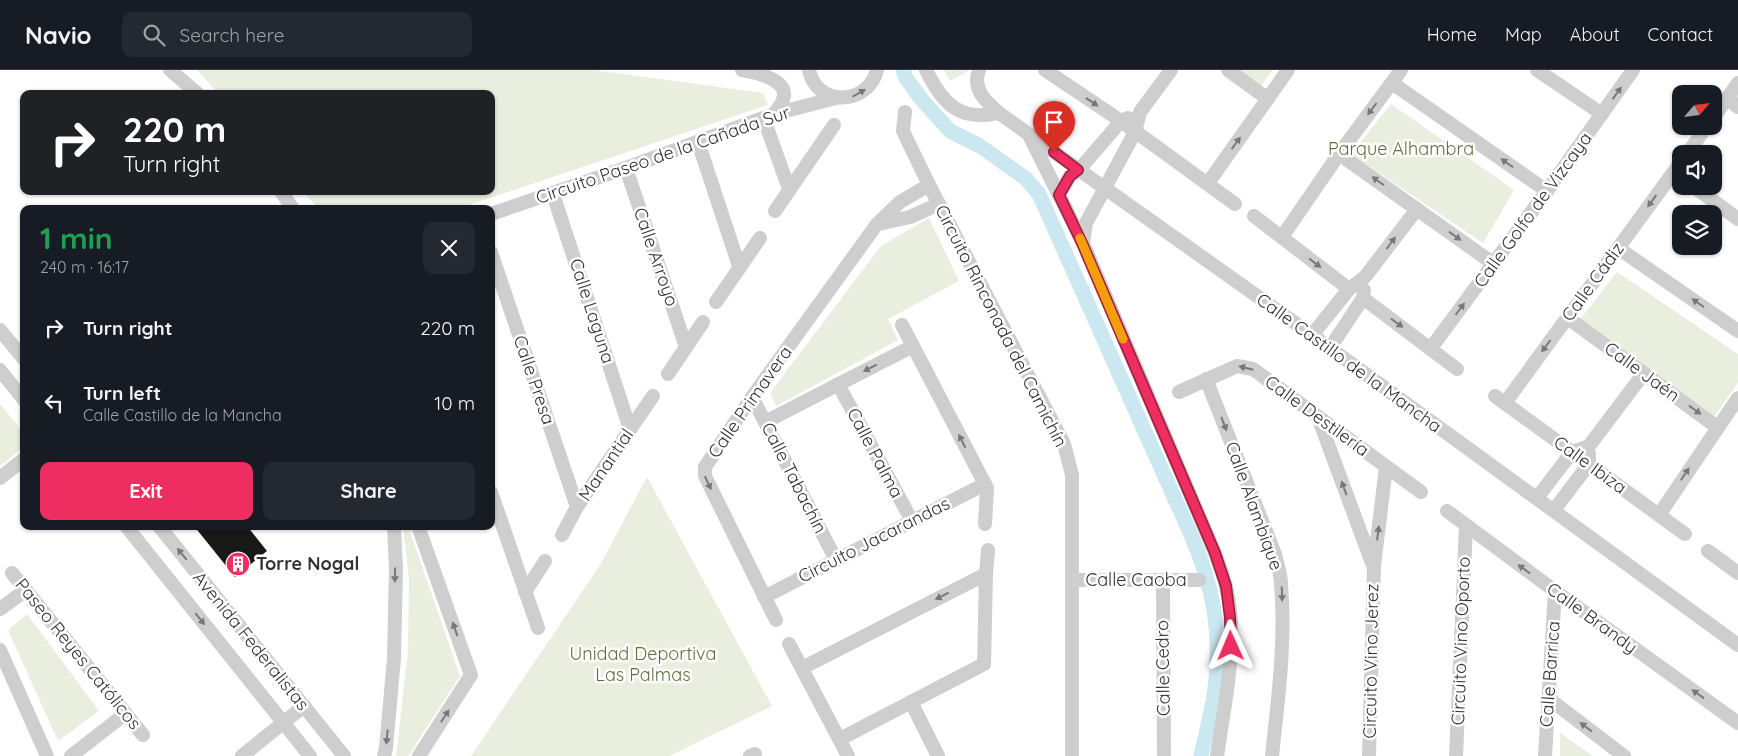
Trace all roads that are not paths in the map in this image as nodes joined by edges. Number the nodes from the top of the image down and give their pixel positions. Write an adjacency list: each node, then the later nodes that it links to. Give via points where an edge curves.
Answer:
1 (170, 70): 17 (street)
2 (744, 70): 3 (street); 26 (street, via 778,82 784,89 784,98)
3 (749, 70)
4 (809, 70): 18 (street, via 813,81 823,92)
5 (876, 70): 18 (street, Circuito Paseo de la Cañada Sur, one-way to 5, via 862,92 871,84)
6 (926, 70): 24 (street, via 943,99 957,111 973,116)
7 (1171, 70): 23 (street)
8 (1228, 70): 19 (street)
9 (1288, 70): 19 (street)
10 (1401, 70): 15 (street)
11 (1537, 70): 25 (street)
12 (1634, 70): 25 (street, Calle Golfo de Vizcaya, one-way to 12)
13 (979, 71): 24 (street, Calle Castillo de la Mancha, via 976,83 982,98)
14 (1051, 72): 27 (street, one-way to 27)
15 (1392, 83): 32 (street, one-way to 32); 40 (street, one-way to 15)
16 (1738, 83): 20 (street)
17 (193, 90)
18 (836, 98): 26 (street, Circuito Paseo de la Cañada Sur)
19 (1268, 99): 36 (street, one-way to 19)
20 (1733, 102): 21 (street)
21 (1722, 111)
22 (905, 112): 37 (street, Circuito Rinconada del Camichín, via 903,131)
23 (1140, 112): 27 (street); 29 (street)
24 (999, 113): 30 (street, Calle Castillo de la Mancha)
25 (1602, 114): 40 (street, Calle Golfo de Vizcaya)
26 (769, 116): 31 (street, Circuito Paseo de la Cañada Sur); 38 (street)
27 (1121, 121): 29 (street); 34 (street)
28 (834, 125): 38 (street)
29 (1135, 132): 36 (street); 39 (street)
30 (1029, 134): 34 (street, Calle Castillo de la Mancha); 42 (street)
31 (698, 142): 33 (street, Circuito Paseo de la Cañada Sur); 58 (street)
32 (1339, 154): 46 (street, one-way to 32); 52 (street)
33 (626, 168): 41 (street, Circuito Paseo de la Cañada Sur); 70 (street, Calle Arroyo)
34 (1078, 170): 39 (street, Calle Castillo de la Mancha); 42 (street, via 1070,176)
35 (1672, 179): 55 (street, Calle Cádiz, one-way to 55)
36 (1208, 183): 45 (street)
37 (929, 185): 44 (street, Circuito Rinconada del Camichín); 51 (street, Calle Primavera, via 900,202)
38 (789, 189): 47 (street)
39 (1105, 190): 54 (street, via 1086,223); 68 (street, Calle Castillo de la Mancha)
40 (1547, 191): 57 (street, Calle Golfo de Vizcaya)
41 (553, 194): 48 (street, Circuito Paseo de la Cañada Sur); 89 (street, Calle Laguna)
42 (1059, 195): 54 (street)
43 (1705, 195): 50 (street)
44 (939, 204): 51 (street, via 910,217); 121 (street, Circuito Rinconada del Camichín, via 1064,444 1072,475)
45 (1235, 204)
46 (1417, 209): 57 (street, one-way to 57); 59 (street, one-way to 46)
47 (776, 211)
48 (495, 213)
49 (1254, 216): 52 (street)
50 (1738, 219)
51 (877, 224): 83 (street, Calle Primavera)
52 (1282, 237): 60 (street, one-way to 60)
53 (760, 238): 58 (street)
54 (1082, 243): 154 (street, via 1215,553 1226,586 1231,660)
55 (1618, 248): 63 (street, Calle Cádiz); 67 (street, one-way to 55)
56 (495, 264): 100 (street, Calle Presa)
57 (1494, 264): 72 (street, Calle Golfo de Vizcaya, one-way to 57)
58 (739, 266): 62 (street)
59 (1365, 277): 60 (street); 61 (street)
60 (1349, 288): 68 (street)
61 (1363, 298): 71 (street); 72 (street, one-way to 72)
62 (716, 302)
63 (1568, 318): 76 (street, Calle Jaén); 85 (street, Calle Cádiz, one-way to 85)
64 (703, 322): 70 (street)
65 (902, 325): 69 (street)
66 (0, 330): 73 (street)
67 (1738, 331)
68 (1312, 335): 71 (street, Calle Castillo de la Mancha)
69 (913, 346): 79 (street, one-way to 79); 96 (street, one-way to 69)
70 (686, 347): 77 (street)
71 (1330, 348): 98 (street, Calle Castillo de la Mancha)
72 (1431, 348): 74 (street)
73 (20, 354)
74 (1457, 369)
75 (0, 370): 81 (street)
76 (1644, 373): 88 (street, Calle Jaén, one-way to 88); 90 (street)
77 (668, 374)
78 (1206, 379): 80 (street, Calle Destilería); 86 (street, Calle Destilería, one-way to 78, via 1253,369 1237,366); 155 (street, Calle Alambique, one-way to 155, via 1275,554 1281,582 1283,633)
79 (838, 384): 87 (street); 104 (street, Calle Palma)
80 (1179, 392)
81 (20, 395)
82 (653, 396): 89 (street, Manantial)
83 (752, 397): 87 (street, Calle Tabachín); 127 (street, Calle Primavera, one-way to 127, via 705,467 705,476)
84 (1738, 398): 88 (street)
85 (1500, 399): 91 (street, Calle Ibiza)
86 (1318, 416): 94 (street, Calle Destilería); 117 (street, Circuito Vino Jerez, one-way to 86)
87 (765, 422): 115 (street, Calle Tabachín)
88 (1717, 427): 103 (street, one-way to 88)
89 (630, 428): 100 (street, Manantial)
90 (1589, 446): 91 (street); 93 (street)
91 (1572, 452): 93 (street, Calle Ibiza); 98 (street)
92 (20, 462): 95 (street)
93 (1589, 464): 101 (street); 103 (street, Calle Ibiza)
94 (1386, 467): 97 (street, Calle Destilería); 117 (street, Circuito Vino Jerez, one-way to 94)
95 (0, 478)
96 (985, 484): 104 (street, Circuito Jacarandas); 105 (street)
97 (1421, 492)
98 (1537, 498): 101 (street, Calle Castillo de la Mancha)
99 (495, 504): 126 (street)
100 (577, 507): 112 (street, Manantial)
101 (1554, 510): 132 (street, Calle Castillo de la Mancha)
102 (1447, 511): 106 (street, Calle Brandy)
103 (1658, 515): 111 (street, Calle Ibiza)
104 (912, 522): 115 (street, Circuito Jacarandas)
105 (986, 524)
106 (1466, 526): 125 (street, Calle Brandy, one-way to 106); 157 (street, Circuito Vino Oporto)
107 (129, 530): 139 (street, Avenida Federalistas, one-way to 139)
108 (162, 530): 137 (street, Avenida Federalistas, one-way to 108)
109 (394, 530): 148 (street, one-way to 148, via 394,658)
110 (419, 530): 149 (street, one-way to 110, via 471,675)
111 (1685, 534)
112 (562, 535)
113 (988, 550): 120 (street)
114 (1708, 551): 118 (street)
115 (836, 560): 127 (street, Circuito Jacarandas)
116 (545, 561): 126 (street)
117 (1374, 566): 156 (street, Circuito Vino Jerez)
118 (1736, 567)
119 (12, 573): 124 (street, Paseo Reyes Católicos)
120 (986, 574): 134 (street, one-way to 134); 136 (street, via 984,664)
121 (1072, 580): 122 (street, Calle Caoba); 152 (street, Circuito Rinconada del Camichín)
122 (1162, 580): 123 (street, Calle Caoba); 153 (street, Calle Cedro)
123 (1200, 580)
124 (26, 590): 128 (street); 138 (street, Paseo Reyes Católicos)
125 (1555, 591): 135 (street, Calle Barrica); 140 (street, Calle Brandy, one-way to 125)
126 (525, 592): 130 (street)
127 (764, 597): 129 (street, Calle Primavera)
128 (0, 609)
129 (776, 620)
130 (538, 628)
131 (789, 644): 134 (street)
132 (1738, 645)
133 (0, 650): 143 (street)
134 (802, 668): 142 (street)
135 (1548, 698): 158 (street, Calle Barrica); 159 (street, one-way to 135)
136 (911, 702): 142 (street); 151 (street)
137 (304, 706): 139 (street); 147 (street, Avenida Federalistas)
138 (125, 714): 141 (street, Paseo Reyes Católicos); 144 (street)
139 (283, 722): 145 (street); 146 (street, Avenida Federalistas)
140 (1738, 723)
141 (143, 735)
142 (840, 739): 150 (street)
143 (47, 756)
144 (71, 756)
145 (242, 756)
146 (310, 756)
147 (344, 756)
148 (384, 756)
149 (419, 756)
150 (848, 756)
151 (938, 756)
152 (1072, 756)
153 (1164, 756)
154 (1217, 756)
155 (1272, 756)
156 (1369, 756)
157 (1456, 756)
158 (1545, 756)
159 (1624, 756)

